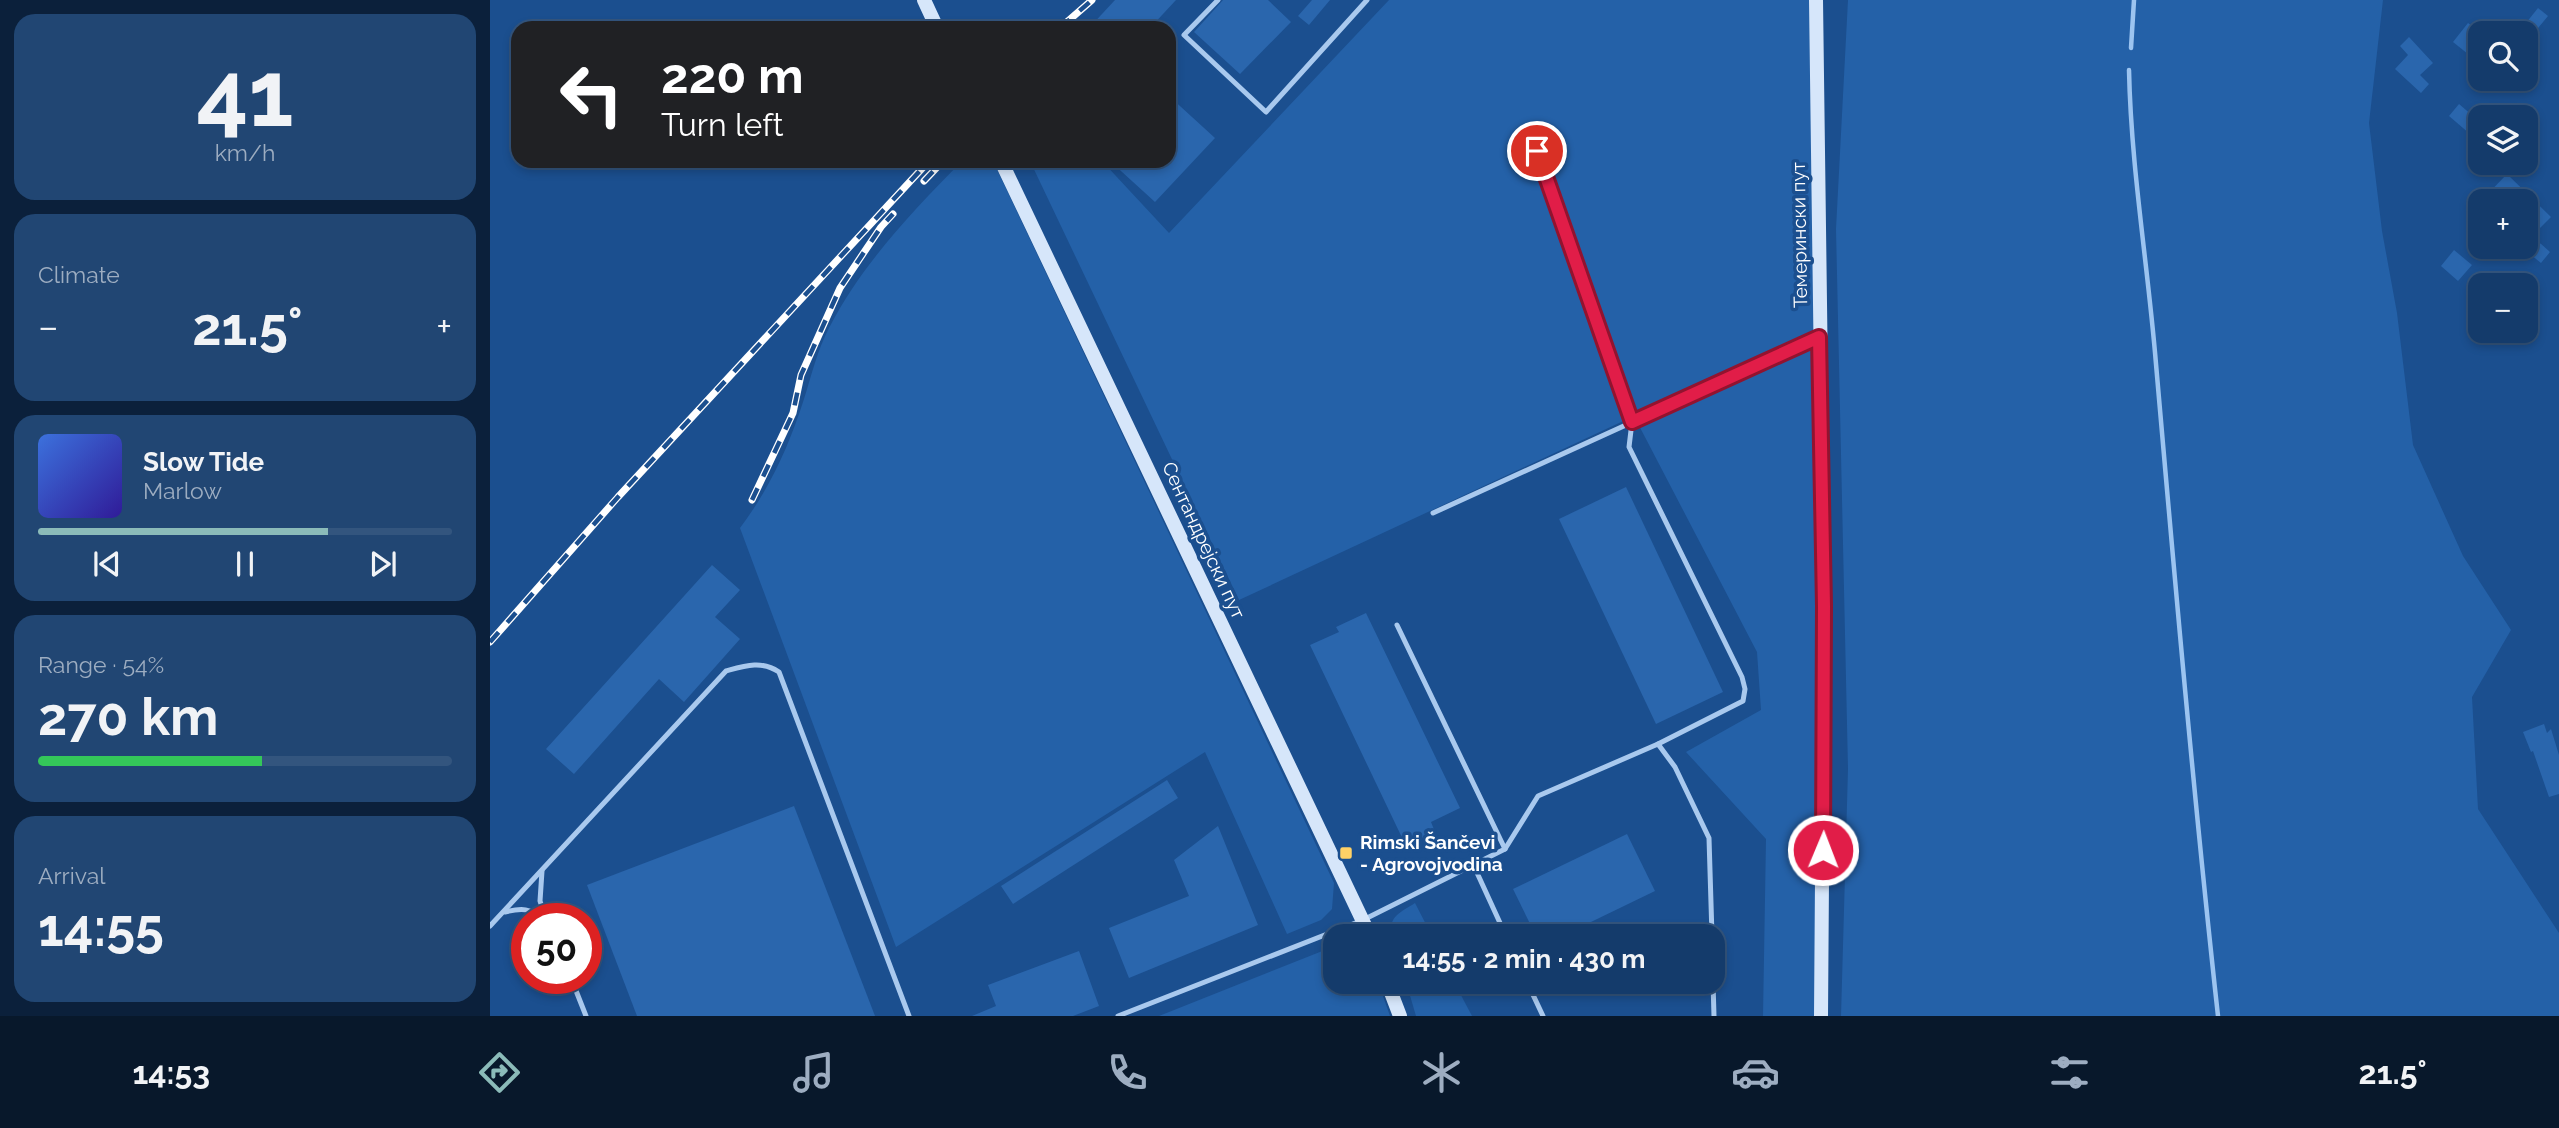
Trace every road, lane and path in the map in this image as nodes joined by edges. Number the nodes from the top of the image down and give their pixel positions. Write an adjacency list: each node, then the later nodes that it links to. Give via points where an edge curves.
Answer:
1 (924, 0): 5 (main road)
2 (1217, 0): 3 (lane, via 1184,35 1266,112)
3 (1367, 0)
4 (1816, 0): 8 (main road, Темерински пут)
5 (934, 21)
6 (1537, 151): 9 (lane)
7 (1004, 168): 19 (main road, Сентандрејски пут)
8 (1819, 337): 9 (lane); 34 (main road, Темерински пут, via 1824,606)
9 (1632, 422): 10 (lane); 12 (lane, via 1629,447 1745,689 1743,701)
10 (1433, 513)
11 (1397, 625): 13 (lane)
12 (1658, 744): 13 (lane, via 1538,796); 22 (lane, via 1675,767 1709,838)
13 (1505, 849): 14 (lane)
14 (1473, 864): 19 (lane); 21 (lane)
15 (542, 869): 16 (lane); 18 (lane); 29 (lane, via 726,671 747,665 770,666 779,672)
16 (541, 903)
17 (511, 911): 18 (lane)
18 (503, 912): 23 (lane)
19 (1363, 920): 20 (main road, Сентандрејски пут); 30 (lane)
20 (1365, 924)
21 (1500, 924)
22 (1712, 924)
23 (490, 926)
24 (577, 994): 28 (lane)
25 (1392, 994): 31 (main road)
26 (1533, 994): 32 (lane)
27 (1713, 994): 33 (lane)
28 (586, 1016)
29 (909, 1016)
30 (1118, 1016)
31 (1401, 1016)
32 (1543, 1016)
33 (1713, 1016)
34 (1821, 1016)

